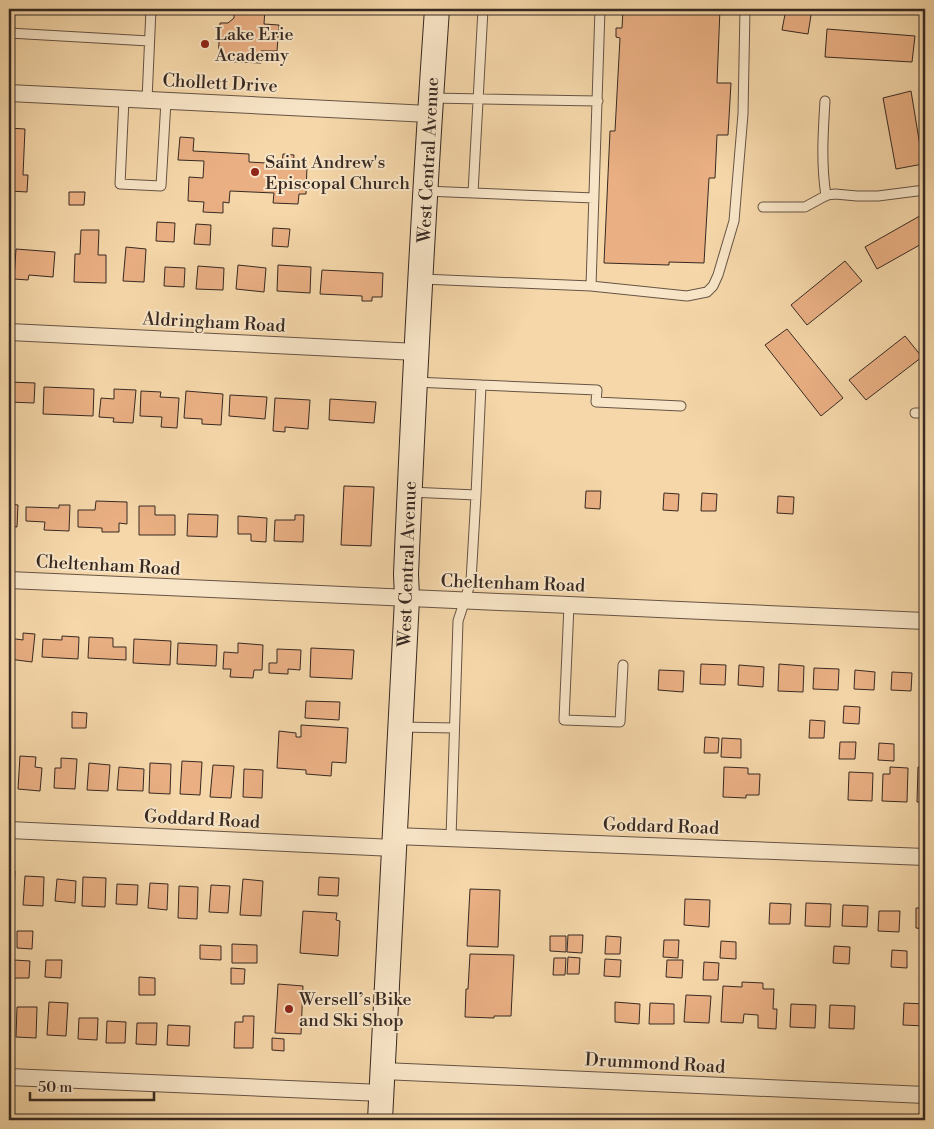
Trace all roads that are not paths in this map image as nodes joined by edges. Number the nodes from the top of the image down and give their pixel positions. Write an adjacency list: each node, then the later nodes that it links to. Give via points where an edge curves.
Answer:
1 (151, 9): 7 (lane)
2 (437, 9): 15 (main road, West Central Avenue)
3 (482, 9): 10 (lane)
4 (600, 9): 13 (lane)
5 (745, 9): 23 (lane, via 743,114 734,221 713,286 707,292 687,296)
6 (9, 33): 7 (lane)
7 (149, 41): 11 (lane)
8 (9, 93): 9 (street, Chollett Drive)
9 (124, 99): 11 (street, Chollett Drive); 12 (lane, via 120,184 162,186)
10 (478, 99): 13 (lane); 15 (lane); 18 (lane)
11 (147, 100): 12 (street, Chollett Drive)
12 (166, 101): 15 (street, Chollett Drive)
13 (598, 101): 20 (lane)
14 (825, 101): 19 (lane, via 822,156)
15 (430, 106): 17 (main road, West Central Avenue)
16 (925, 190): 19 (lane, via 878,196)
17 (425, 192): 18 (lane); 22 (main road, West Central Avenue)
18 (473, 193): 20 (lane)
19 (826, 196): 21 (lane, via 804,207)
20 (594, 198): 23 (lane)
21 (763, 207)
22 (421, 279): 23 (lane); 25 (main road, West Central Avenue)
23 (591, 286)
24 (9, 332): 25 (street, Aldringham Road)
25 (417, 352): 26 (main road, West Central Avenue)
26 (415, 382): 27 (lane); 31 (main road, West Central Avenue)
27 (481, 386): 28 (lane, via 597,390 596,402); 32 (lane)
28 (681, 406)
29 (914, 413): 30 (lane)
30 (925, 414)
31 (409, 492): 32 (lane); 34 (main road, West Central Avenue)
32 (476, 494): 35 (lane, via 471,581)
33 (9, 580): 34 (street, Cheltenham Road)
34 (407, 598): 35 (street, Cheltenham Road); 39 (main road, West Central Avenue)
35 (464, 600): 36 (street, Cheltenham Road); 40 (lane, via 458,620)
36 (569, 605): 37 (street, Cheltenham Road); 38 (lane, via 564,720 620,722)
37 (925, 621)
38 (624, 665)
39 (400, 727): 40 (lane); 43 (main road, West Central Avenue)
40 (454, 728): 42 (lane)
41 (9, 830): 43 (street, Goddard Road)
42 (451, 838): 43 (street, Goddard Road); 44 (street, Goddard Road)
43 (394, 842): 46 (main road, West Central Avenue)
44 (925, 857)
45 (9, 1077): 46 (street, Drummond Road)
46 (383, 1082): 47 (street, Drummond Road); 48 (main road, West Central Avenue)
47 (925, 1095)
48 (380, 1120)

